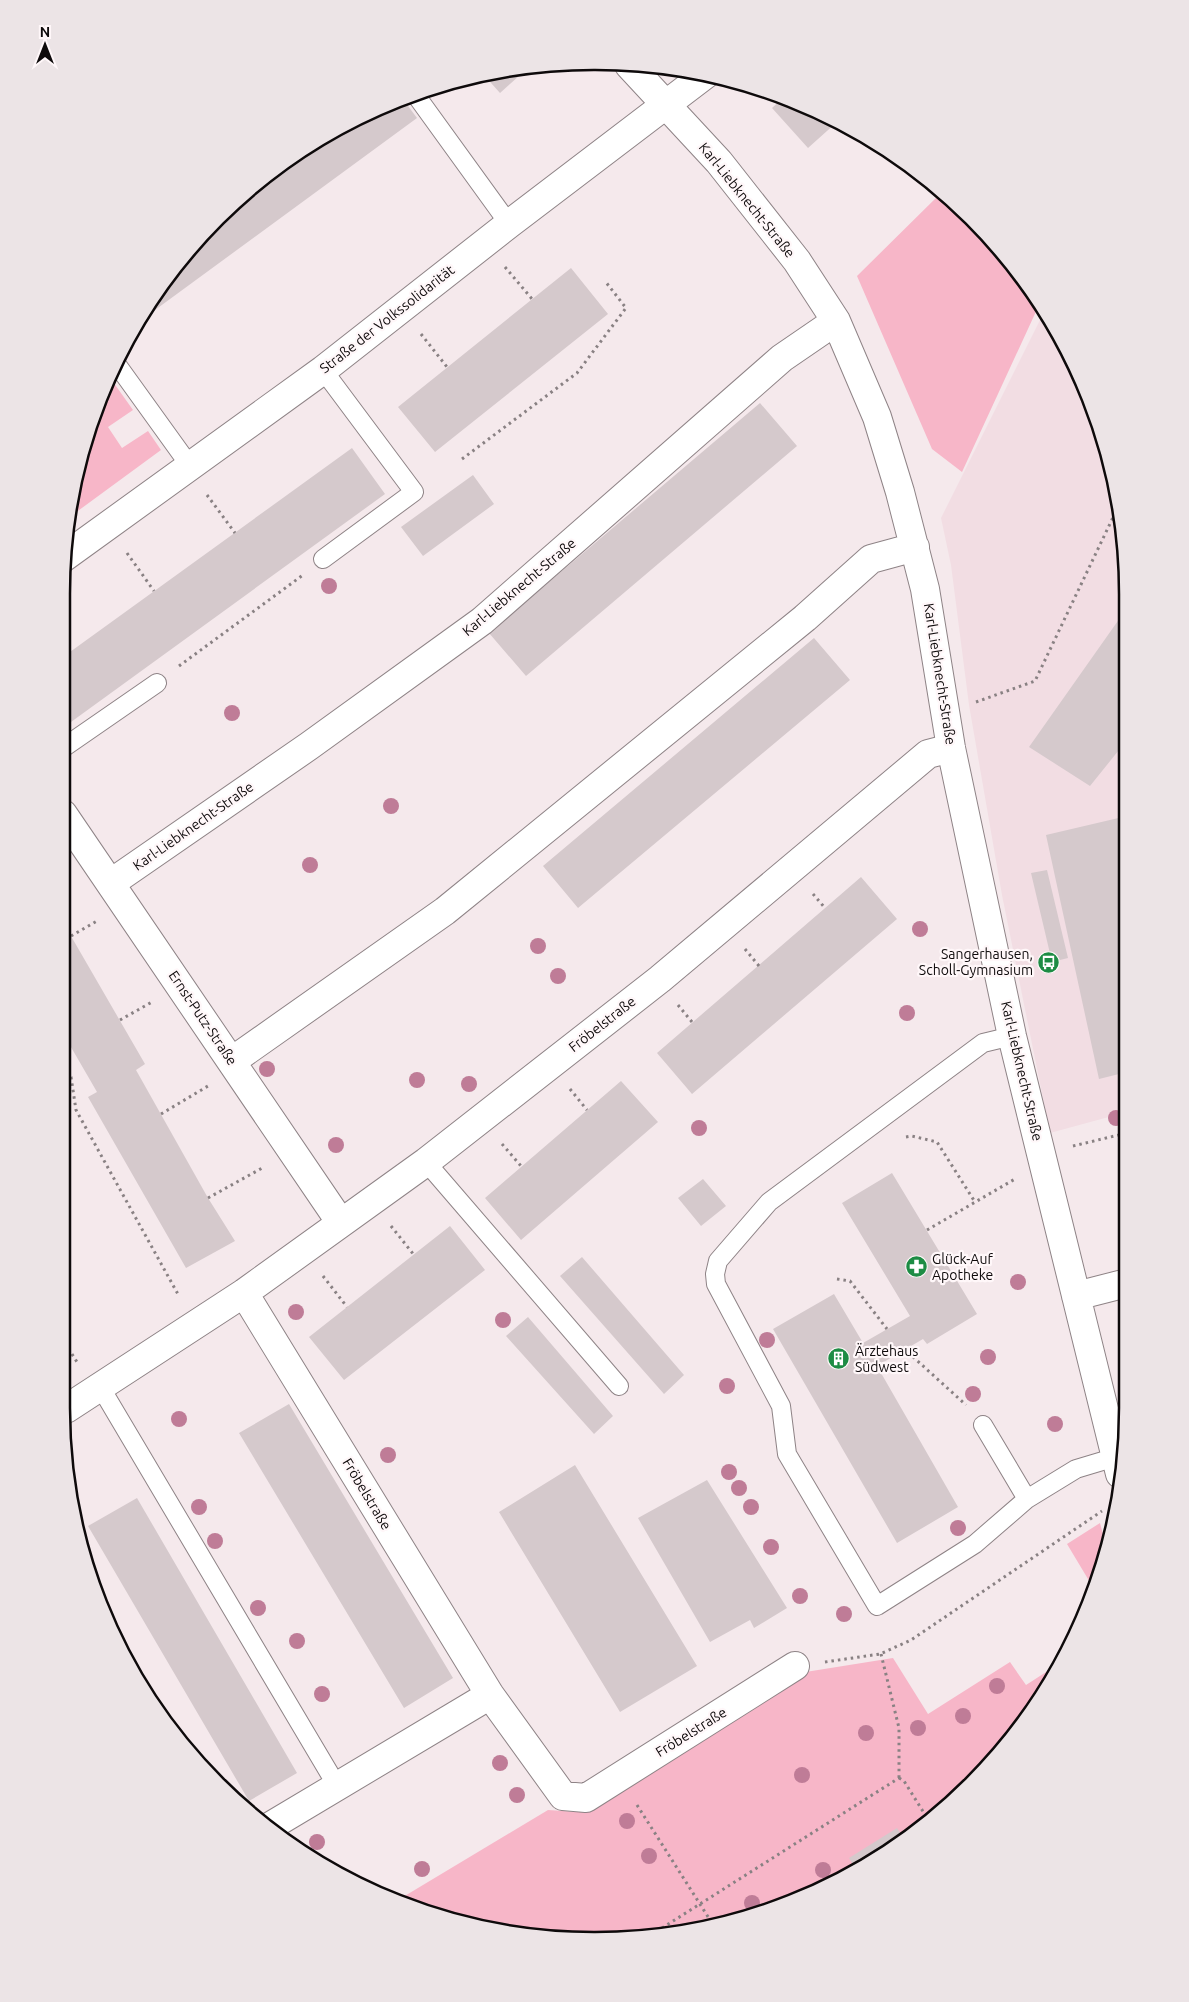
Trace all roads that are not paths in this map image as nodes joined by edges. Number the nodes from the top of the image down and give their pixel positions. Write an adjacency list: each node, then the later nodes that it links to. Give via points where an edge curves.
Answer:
1 (634, 71): 4 (street, Karl-Liebknecht-Straße)
2 (698, 80): 4 (street, Straße der Volkssolidarität)
3 (420, 100): 5 (lane)
4 (666, 106): 5 (street, Straße der Volkssolidarität); 6 (street, Karl-Liebknecht-Straße, via 719,162 797,261)
5 (509, 224): 8 (street, Straße der Volkssolidarität)
6 (836, 321): 10 (street, Karl-Liebknecht-Straße, via 877,417); 17 (street, Karl-Liebknecht-Straße, via 782,358 482,622)
7 (121, 370): 9 (lane)
8 (323, 370): 9 (street, Straße der Volkssolidarität); 12 (lane, via 414,492)
9 (190, 466): 11 (street, Straße der Volkssolidarität)
10 (915, 547): 15 (street, Karl-Liebknecht-Straße); 19 (street, via 871,559 805,618 445,911)
11 (72, 552)
12 (323, 559)
13 (157, 683): 14 (lane)
14 (70, 743)
15 (951, 748): 18 (street, Karl-Liebknecht-Straße); 20 (street, Fröbelstraße, via 928,754 660,979)
16 (70, 824): 17 (street, Ernst-Putz-Straße)
17 (111, 883): 19 (street, Ernst-Putz-Straße)
18 (1012, 1036): 24 (street, Karl-Liebknecht-Straße); 31 (lane, via 983,1043 769,1202 728,1247 718,1261 715,1274 720,1294 781,1406 787,1454 877,1606 976,1544)
19 (234, 1065): 21 (street, Ernst-Putz-Straße)
20 (426, 1162): 21 (street, Fröbelstraße); 25 (lane)
21 (341, 1223): 23 (street, Fröbelstraße)
22 (1119, 1285): 24 (street)
23 (244, 1293): 26 (street, Fröbelstraße); 33 (street, Fröbelstraße)
24 (1076, 1296): 29 (street, Karl-Liebknecht-Straße)
25 (619, 1386)
26 (101, 1388): 27 (street, Fröbelstraße); 34 (lane)
27 (70, 1407)
28 (983, 1425): 31 (lane)
29 (1116, 1460)
30 (1116, 1466): 31 (lane, via 1076,1469)
31 (1027, 1499)
32 (795, 1666): 33 (street, Fröbelstraße, via 586,1798 563,1796)
33 (490, 1695): 34 (street)
34 (337, 1786): 35 (street)
35 (275, 1824)

